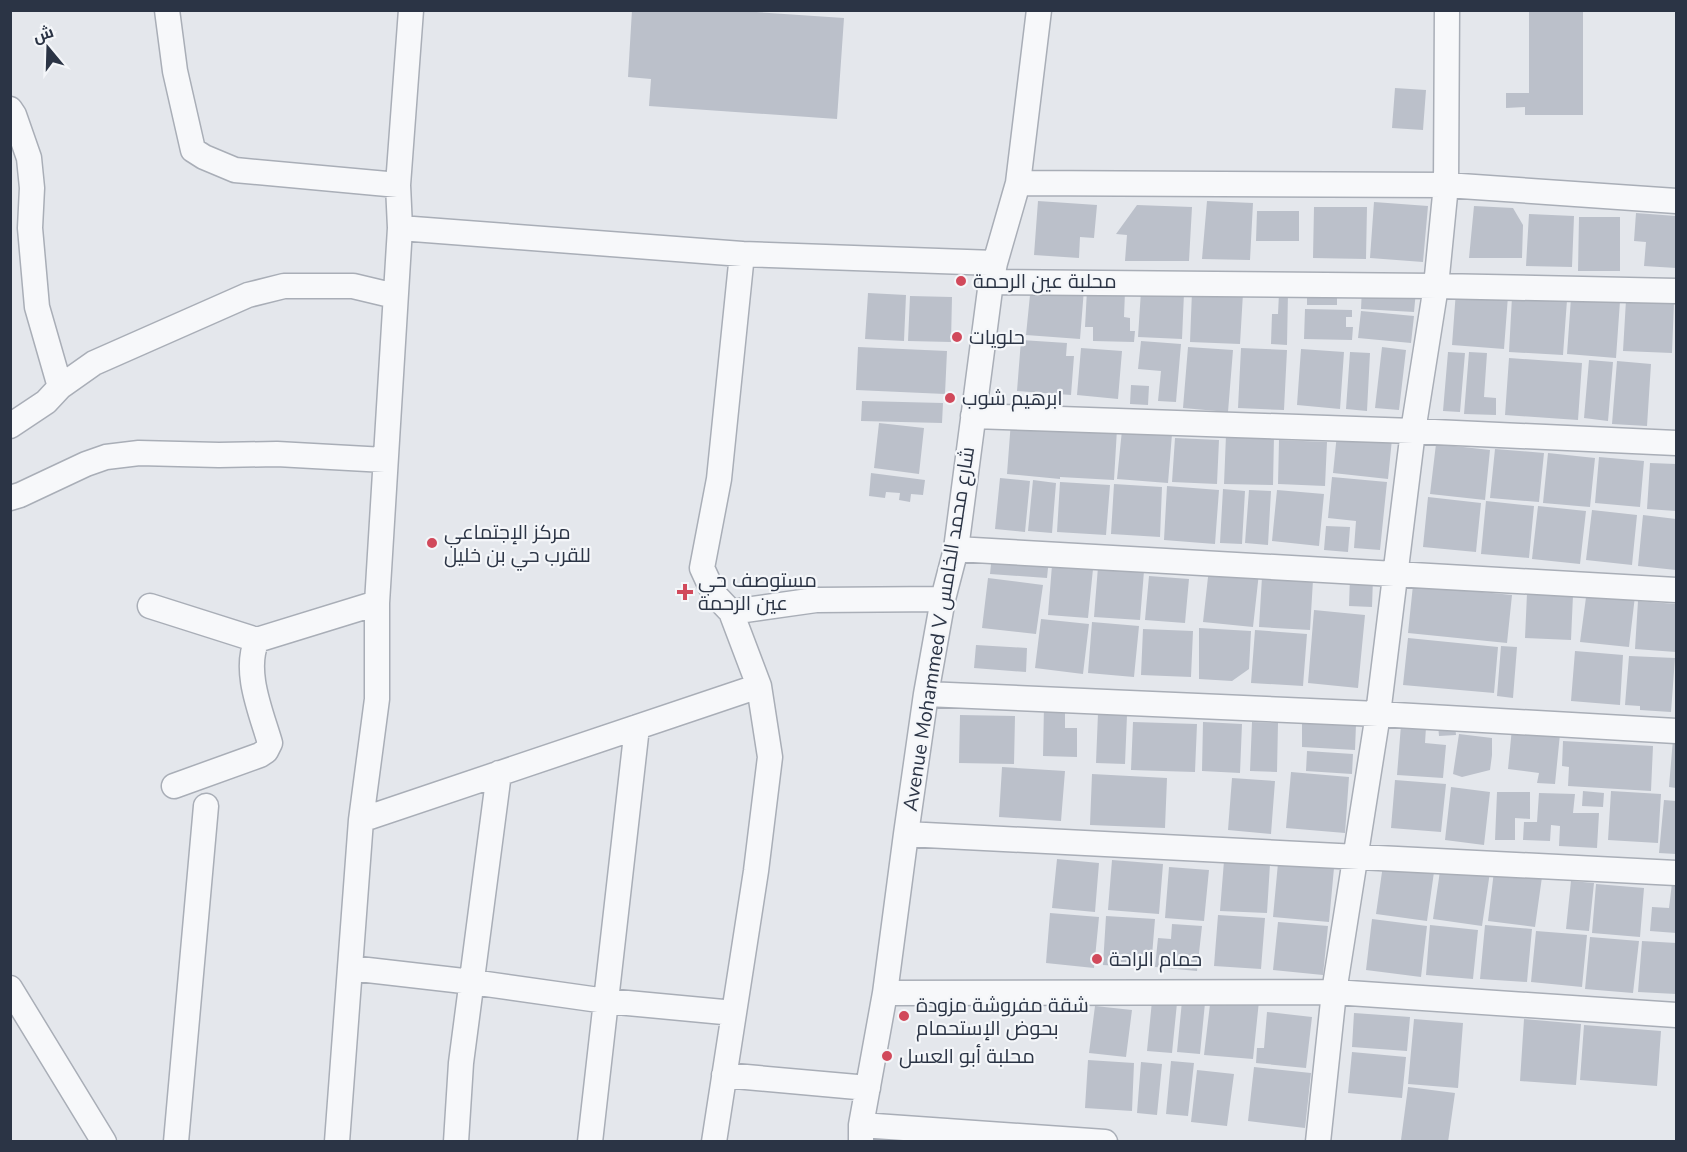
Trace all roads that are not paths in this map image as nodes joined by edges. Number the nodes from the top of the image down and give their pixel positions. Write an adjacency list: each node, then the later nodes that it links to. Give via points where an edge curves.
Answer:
1 (167, 10): 7 (street, via 175,71 193,150 235,170)
2 (411, 10): 7 (street)
3 (1039, 10): 6 (street, Avenue Mohammed V شارع محمد الخامس)
4 (1447, 10): 8 (street)
5 (10, 109): 16 (street, via 29,158 37,307)
6 (1018, 183): 8 (street); 12 (street, Avenue Mohammed V شارع محمد الخامس)
7 (398, 185): 10 (street)
8 (1446, 186): 9 (street); 13 (street)
9 (1677, 201)
10 (400, 228): 11 (street); 15 (street)
11 (742, 254): 12 (street); 29 (street, via 719,479 702,568 714,594)
12 (993, 273): 13 (street); 17 (street, Avenue Mohammed V شارع محمد الخامس)
13 (1436, 286): 14 (street); 19 (street)
14 (1677, 291)
15 (395, 296): 16 (street, via 353,286 319,285 284,286 248,295 94,363); 21 (street)
16 (60, 387): 18 (street, via 46,402)
17 (973, 416): 19 (street); 23 (street, Avenue Mohammed V شارع محمد الخامس)
18 (10, 426)
19 (1413, 431): 20 (street); 24 (street)
20 (1677, 443)
21 (385, 460): 22 (street, via 139,453 106,457); 27 (street)
22 (10, 498)
23 (956, 549): 24 (street); 26 (street, Avenue Mohammed V شارع محمد الخامس)
24 (1394, 575): 25 (street); 33 (street)
25 (1677, 590)
26 (943, 599): 29 (street, via 816,600); 32 (street, Avenue Mohammed V شارع محمد الخامس)
27 (377, 603): 30 (street); 39 (street, via 377,699)
28 (150, 606): 30 (street)
29 (731, 612): 31 (street)
30 (257, 640): 37 (street, via 252,650 253,686 270,743 266,751)
31 (759, 686): 34 (street); 49 (street, via 770,757)
32 (926, 694): 33 (street); 40 (street, Avenue Mohammed V شارع محمد الخامس)
33 (1378, 714): 35 (street); 41 (street)
34 (637, 727): 36 (street); 48 (street)
35 (1677, 731)
36 (499, 773): 39 (street); 44 (street)
37 (174, 786)
38 (206, 806): 55 (street)
39 (361, 820): 43 (street)
40 (906, 834): 41 (street); 47 (street, Avenue Mohammed V شارع محمد الخامس)
41 (1354, 856): 42 (street); 46 (street)
42 (1677, 873)
43 (350, 968): 44 (street); 56 (street)
44 (472, 982): 48 (street); 57 (street)
45 (10, 988): 54 (street)
46 (1334, 992): 47 (street); 50 (street); 61 (street)
47 (885, 993): 52 (street, Avenue Mohammed V شارع محمد الخامس)
48 (606, 1001): 49 (street); 58 (street)
49 (734, 1013): 51 (street)
50 (1677, 1015)
51 (724, 1075): 52 (street); 59 (street)
52 (868, 1088): 53 (street, Avenue Mohammed V شارع محمد الخامس)
53 (861, 1133): 60 (street)
54 (104, 1142)
55 (176, 1142)
56 (337, 1142)
57 (456, 1142)
58 (590, 1142)
59 (714, 1142)
60 (1106, 1142)
61 (1318, 1142)

